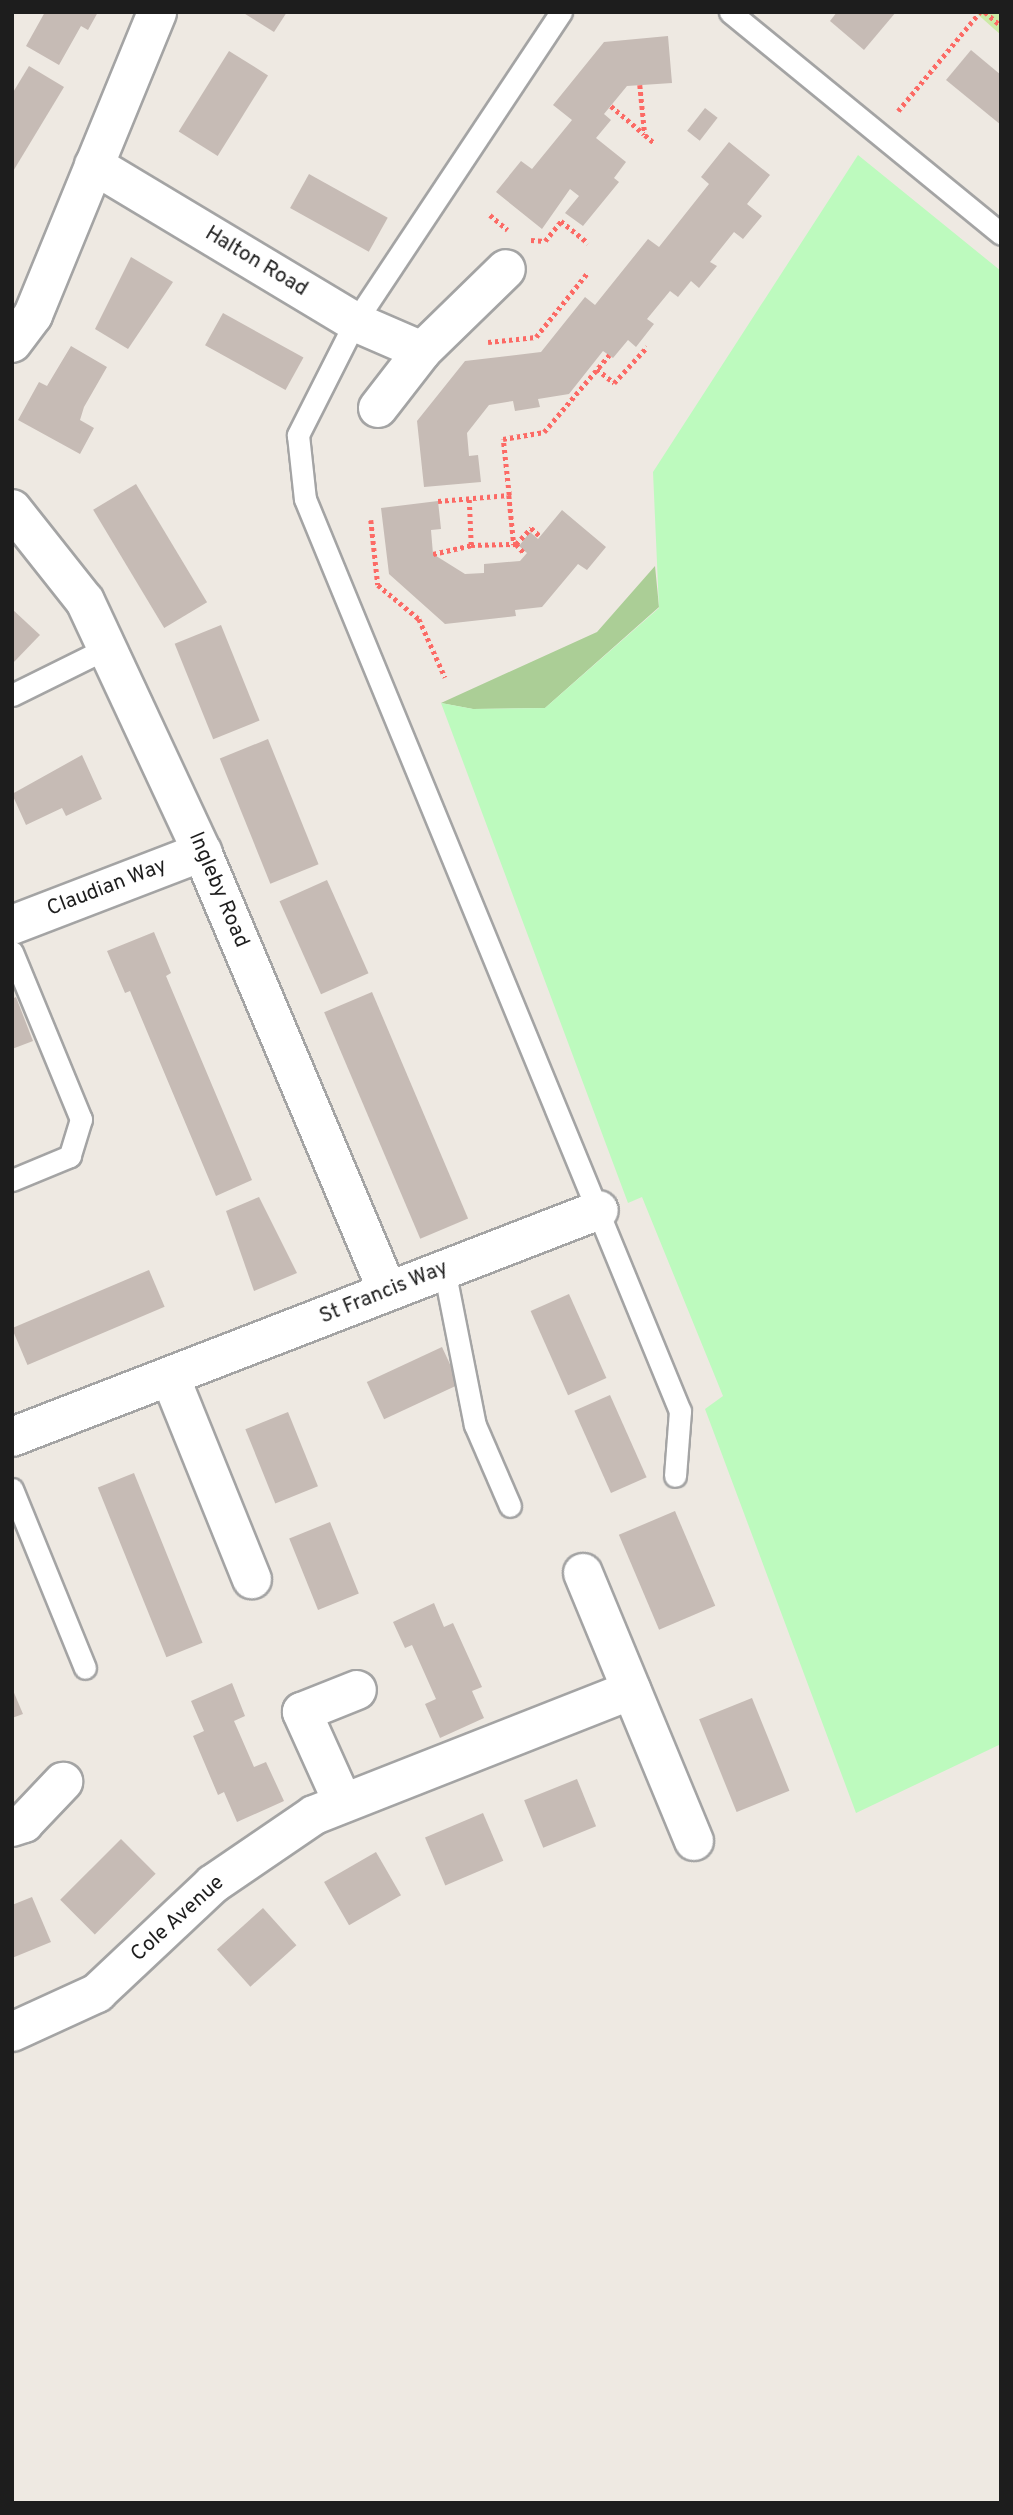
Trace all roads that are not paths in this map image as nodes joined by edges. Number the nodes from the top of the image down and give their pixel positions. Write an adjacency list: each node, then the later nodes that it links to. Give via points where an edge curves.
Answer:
1 (157, 12): 4 (street)
2 (561, 12): 7 (lane)
3 (730, 12): 5 (lane)
4 (94, 166): 7 (street, Halton Road); 8 (street, via 33,315)
5 (1001, 234)
6 (506, 269): 9 (street)
7 (355, 321): 9 (street, Halton Road); 18 (lane, via 298,435 306,499)
8 (12, 343)
9 (422, 351): 10 (street)
10 (378, 408)
11 (12, 509): 12 (street, Ingleby Road, via 85,601)
12 (107, 648): 13 (lane); 14 (street, Ingleby Road)
13 (12, 695)
14 (202, 852): 15 (street, Claudian Way); 20 (street, Ingleby Road)
15 (12, 925)
16 (12, 952): 17 (lane, via 80,1119 70,1156)
17 (12, 1180)
18 (598, 1209): 19 (street, St Francis Way); 23 (lane, via 680,1411)
19 (444, 1269): 20 (street, St Francis Way); 25 (lane, via 475,1425)
20 (387, 1291): 21 (street, St Francis Way)
21 (171, 1379): 22 (street, St Francis Way); 27 (street)
22 (12, 1437)
23 (675, 1476)
24 (12, 1489): 28 (lane)
25 (510, 1506)
26 (583, 1573): 30 (street)
27 (252, 1579)
28 (85, 1668)
29 (356, 1690): 32 (street, via 302,1712)
30 (631, 1690): 32 (street, Cole Avenue); 34 (street)
31 (63, 1782): 33 (street, via 24,1823)
32 (343, 1803): 35 (street, Cole Avenue, via 314,1815 214,1884 97,1993)
33 (12, 1827)
34 (694, 1841)
35 (12, 2032)

